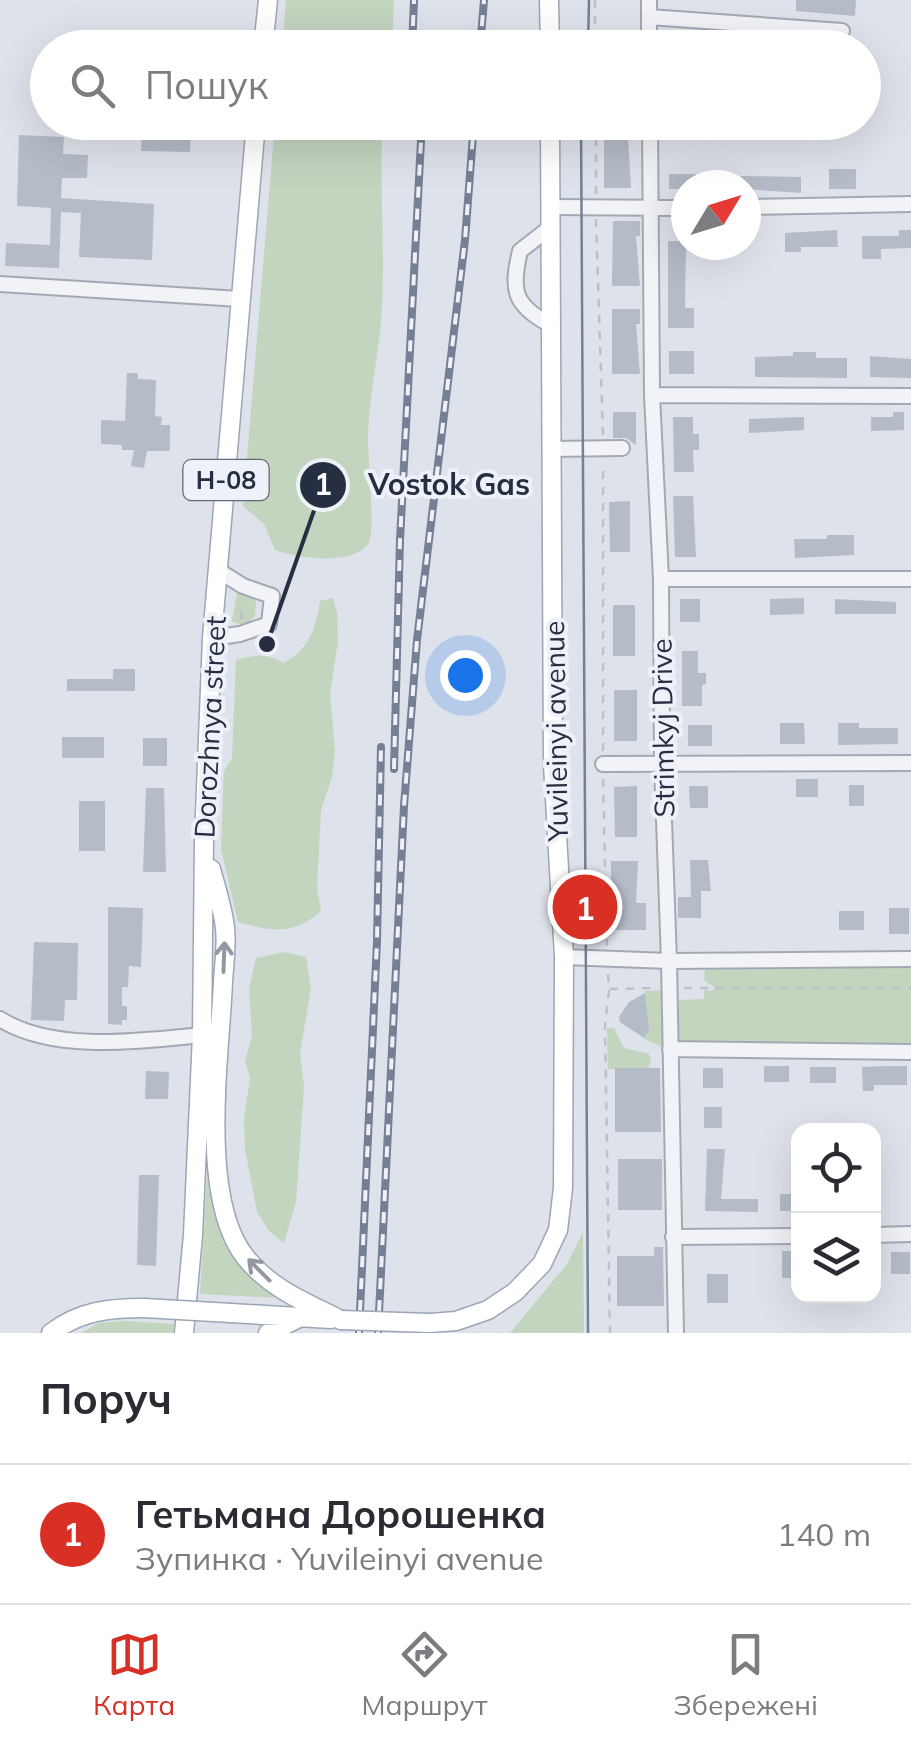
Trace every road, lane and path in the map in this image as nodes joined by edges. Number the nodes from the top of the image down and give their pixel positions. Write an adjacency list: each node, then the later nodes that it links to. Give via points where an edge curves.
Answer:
1 (268, 0): 6 (main road)
2 (550, 0): 7 (main road)
3 (595, 0): 8 (path)
4 (649, 0): 5 (street)
5 (649, 17): 9 (street); 10 (street)
6 (265, 30)
7 (550, 30)
8 (595, 30)
9 (649, 30)
10 (842, 30)
11 (254, 140): 21 (main road, Dorozhnya street / Н-08)
12 (550, 140): 15 (main road, Yuvileinyi avenue)
13 (650, 140): 18 (street, Strimkyj Drive)
14 (911, 204): 16 (street)
15 (551, 207): 18 (street); 19 (main road, Yuvileinyi avenue)
16 (761, 207)
17 (671, 208): 18 (street)
18 (650, 209): 23 (street, Strimkyj Drive)
19 (548, 230): 22 (main road, Yuvileinyi avenue); 22 (street, via 520,251 515,288 521,303)
20 (0, 284): 21 (street)
21 (240, 300): 27 (main road, Dorozhnya street / Н-08)
22 (549, 324): 26 (main road, Yuvileinyi avenue)
23 (652, 395): 24 (street); 28 (street, Strimkyj Drive)
24 (911, 396)
25 (622, 448): 26 (street)
26 (551, 449): 37 (main road, Yuvileinyi avenue, via 553,764)
27 (219, 571): 30 (street); 32 (main road, Dorozhnya street / Н-08)
28 (662, 579): 29 (street); 35 (street, Strimkyj Drive)
29 (911, 579)
30 (243, 586): 31 (path); 31 (street, via 272,596 269,624)
31 (240, 634): 32 (street)
32 (212, 638): 36 (main road, Dorozhnya street / Н-08)
33 (911, 762): 35 (street)
34 (603, 764): 35 (street); 38 (path)
35 (662, 764): 40 (street, Strimkyj Drive)
36 (204, 839): 45 (main road, Dorozhnya street / Н-08); 53 (main road, one-way to 36, via 264,1277 246,1257 220,1202 225,930)
37 (564, 957): 38 (street); 53 (main road, Yuvileinyi avenue, bridge, via 563,1188 558,1230 542,1264 516,1292 456,1320)
38 (608, 958): 40 (street); 41 (path)
39 (911, 959): 40 (street)
40 (669, 962): 42 (street, Strimkyj Drive)
41 (609, 988): 42 (path); 57 (path, via 604,1026)
42 (670, 988): 43 (path); 46 (street, Strimkyj Drive)
43 (911, 988)
44 (0, 1019): 45 (street, via 44,1038 138,1042)
45 (202, 1035): 55 (main road, Dorozhnya street / Н-08)
46 (670, 1049): 47 (street); 51 (street, Strimkyj Drive)
47 (911, 1052)
48 (911, 1234): 49 (street)
49 (881, 1235)
50 (791, 1236): 51 (street)
51 (673, 1237): 58 (street, Strimkyj Drive)
52 (300, 1317): 53 (main road, Yuvileinyi avenue); 54 (main road, Yuvileinyi avenue, bridge, via 95,1310); 56 (main road)
53 (341, 1320)
54 (52, 1333)
55 (184, 1333)
56 (268, 1333)
57 (610, 1333)
58 (676, 1333)

